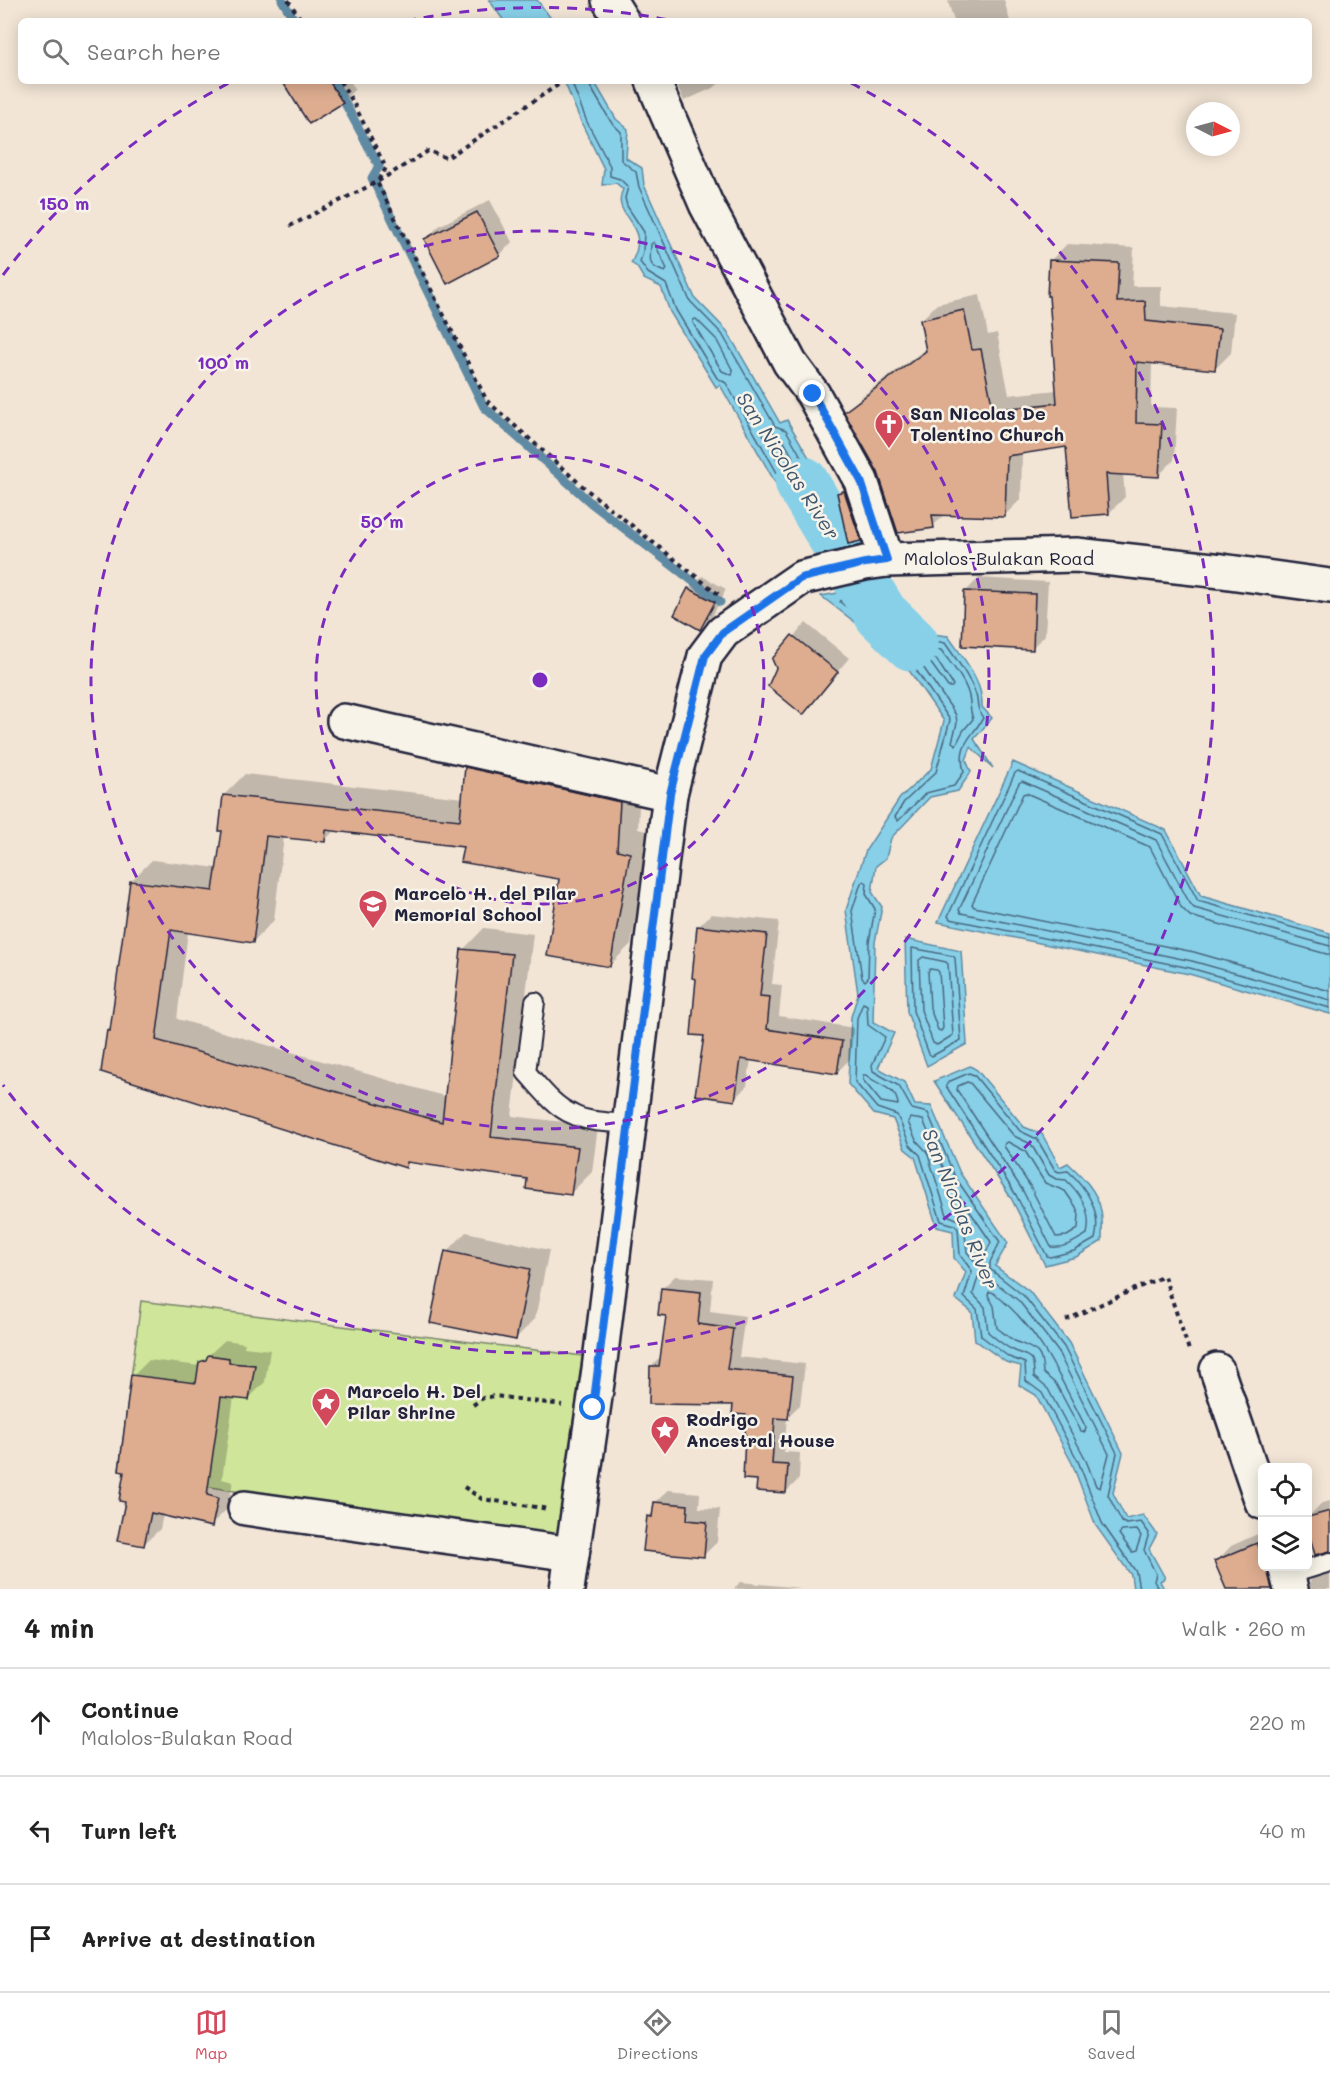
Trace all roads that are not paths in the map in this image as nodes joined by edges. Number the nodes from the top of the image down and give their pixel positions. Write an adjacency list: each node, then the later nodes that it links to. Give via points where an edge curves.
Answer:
1 (609, 0): 2 (main road)
2 (620, 18)
3 (654, 84): 4 (main road, via 706,204 790,363 813,394 861,481)
4 (876, 561): 5 (main road, Malolos-Bulakan Road, via 1076,555); 7 (main road, Malolos-Bulakan Road, via 801,578 723,632 705,656)
5 (1330, 586)
6 (344, 721): 7 (main road)
7 (670, 794): 9 (main road, Malolos-Bulakan Road)
8 (535, 1002): 9 (lane, via 526,1072 572,1115)
9 (629, 1124): 13 (main road, Malolos-Bulakan Road)
10 (1216, 1370): 11 (main road)
11 (1258, 1488)
12 (245, 1508): 13 (main road)
13 (572, 1554): 16 (main road, Malolos-Bulakan Road)
14 (1330, 1562): 15 (lane)
15 (1288, 1577)
16 (567, 1589)

